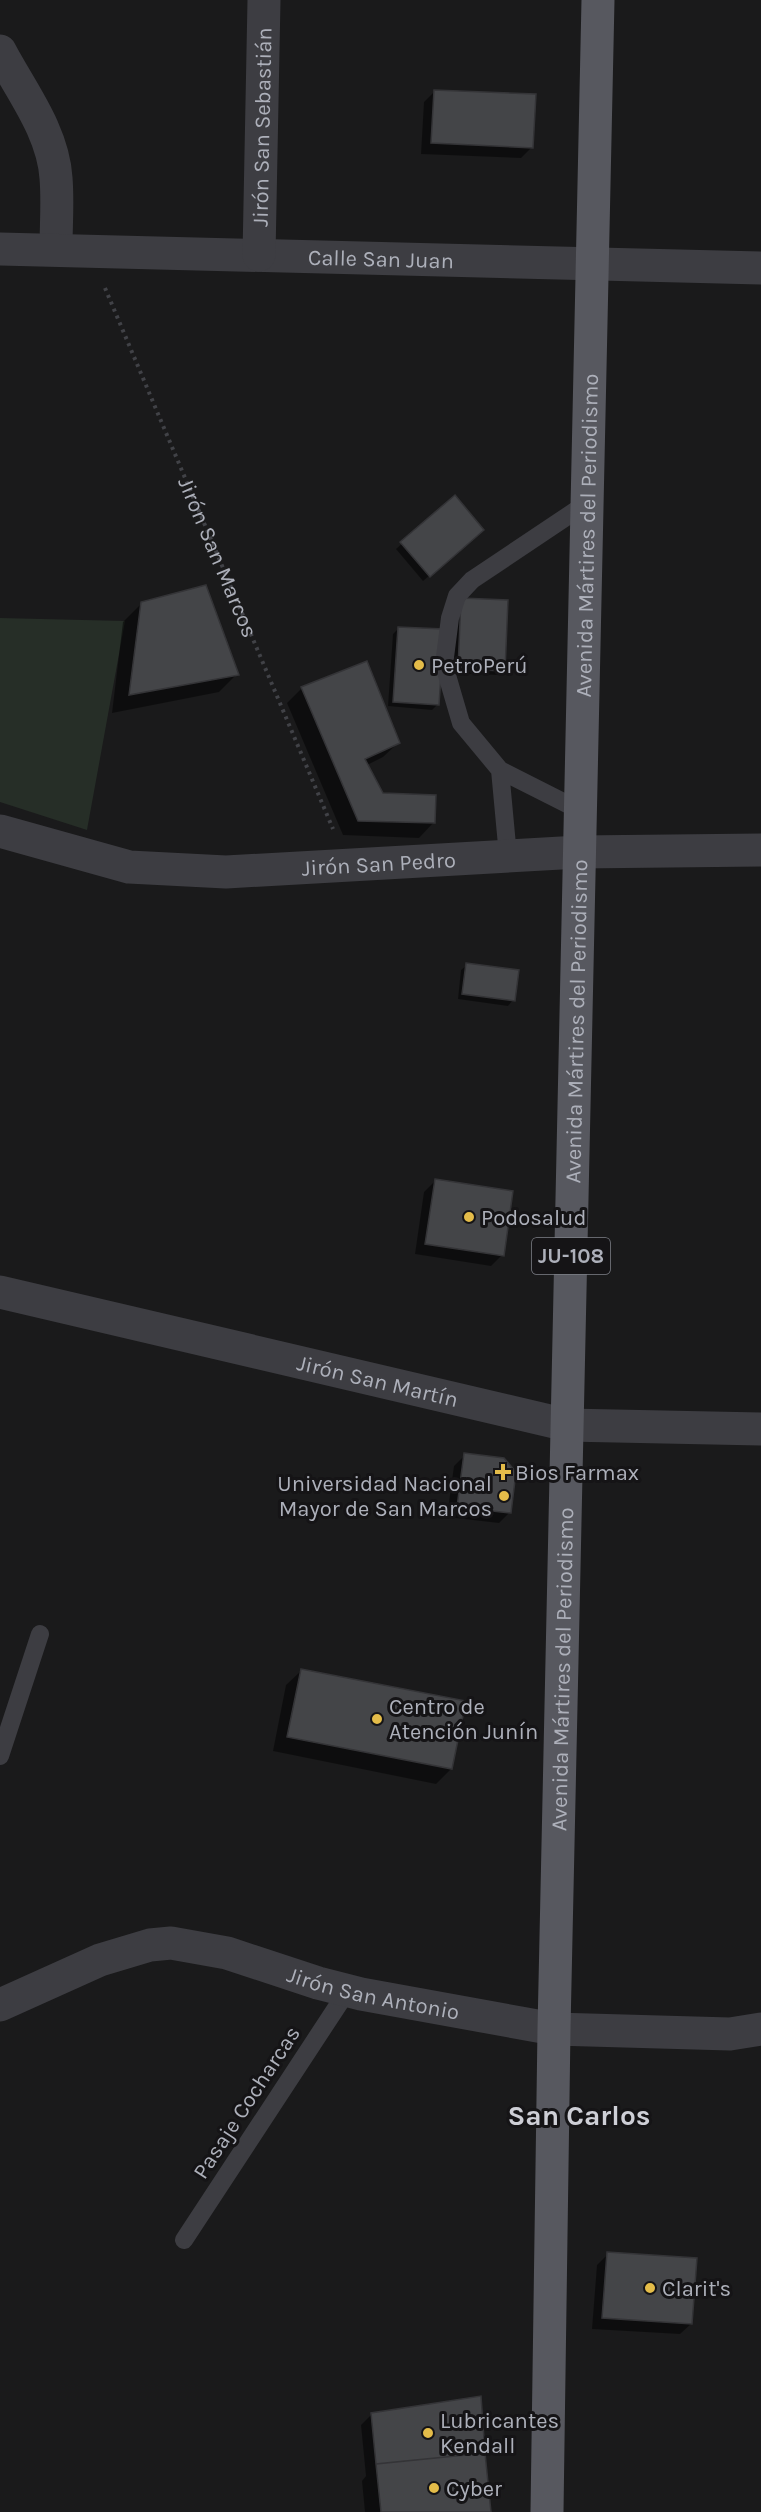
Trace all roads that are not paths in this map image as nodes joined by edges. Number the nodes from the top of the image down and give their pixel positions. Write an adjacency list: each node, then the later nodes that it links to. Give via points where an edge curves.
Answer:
1 (264, 0): 6 (street, Jirón San Sebastián)
2 (598, 0): 7 (main road, Avenida Mártires del Periodismo / JU-108)
3 (0, 51): 5 (street, via 26,94 50,148 56,177)
4 (0, 249): 5 (street, Calle San Juan)
5 (56, 249): 6 (street, Calle San Juan)
6 (259, 255): 7 (street, Calle San Juan)
7 (592, 264): 8 (street, Calle San Juan); 9 (main road, Avenida Mártires del Periodismo / JU-108)
8 (761, 268)
9 (587, 503): 10 (lane, via 472,580 457,596 444,665 461,723); 11 (main road, Avenida Mártires del Periodismo / JU-108)
10 (500, 770): 11 (lane); 15 (lane)
11 (580, 811): 14 (main road, Avenida Mártires del Periodismo / JU-108)
12 (0, 831): 15 (street, Jirón San Pedro, via 129,867 226,872)
13 (761, 850): 14 (street, Jirón San Pedro)
14 (579, 852): 15 (street, Jirón San Pedro); 17 (main road, Avenida Mártires del Periodismo / JU-108)
15 (508, 856)
16 (0, 1292): 17 (street, Jirón San Martín)
17 (567, 1425): 18 (street, Jirón San Martín); 23 (main road, Avenida Mártires del Periodismo / JU-108)
18 (761, 1429)
19 (40, 1634): 20 (lane)
20 (0, 1756)
21 (348, 1990): 22 (street, Jirón San Antonio, via 227,1953 171,1943 109,1957); 23 (street, Jirón San Antonio); 25 (lane, Pasaje Cocharcas)
22 (0, 2005)
23 (554, 2029): 24 (street, Jirón San Antonio, via 730,2034); 26 (main road, Avenida Mártires del Periodismo / JU-108)
24 (761, 2029)
25 (184, 2240)
26 (547, 2512)

